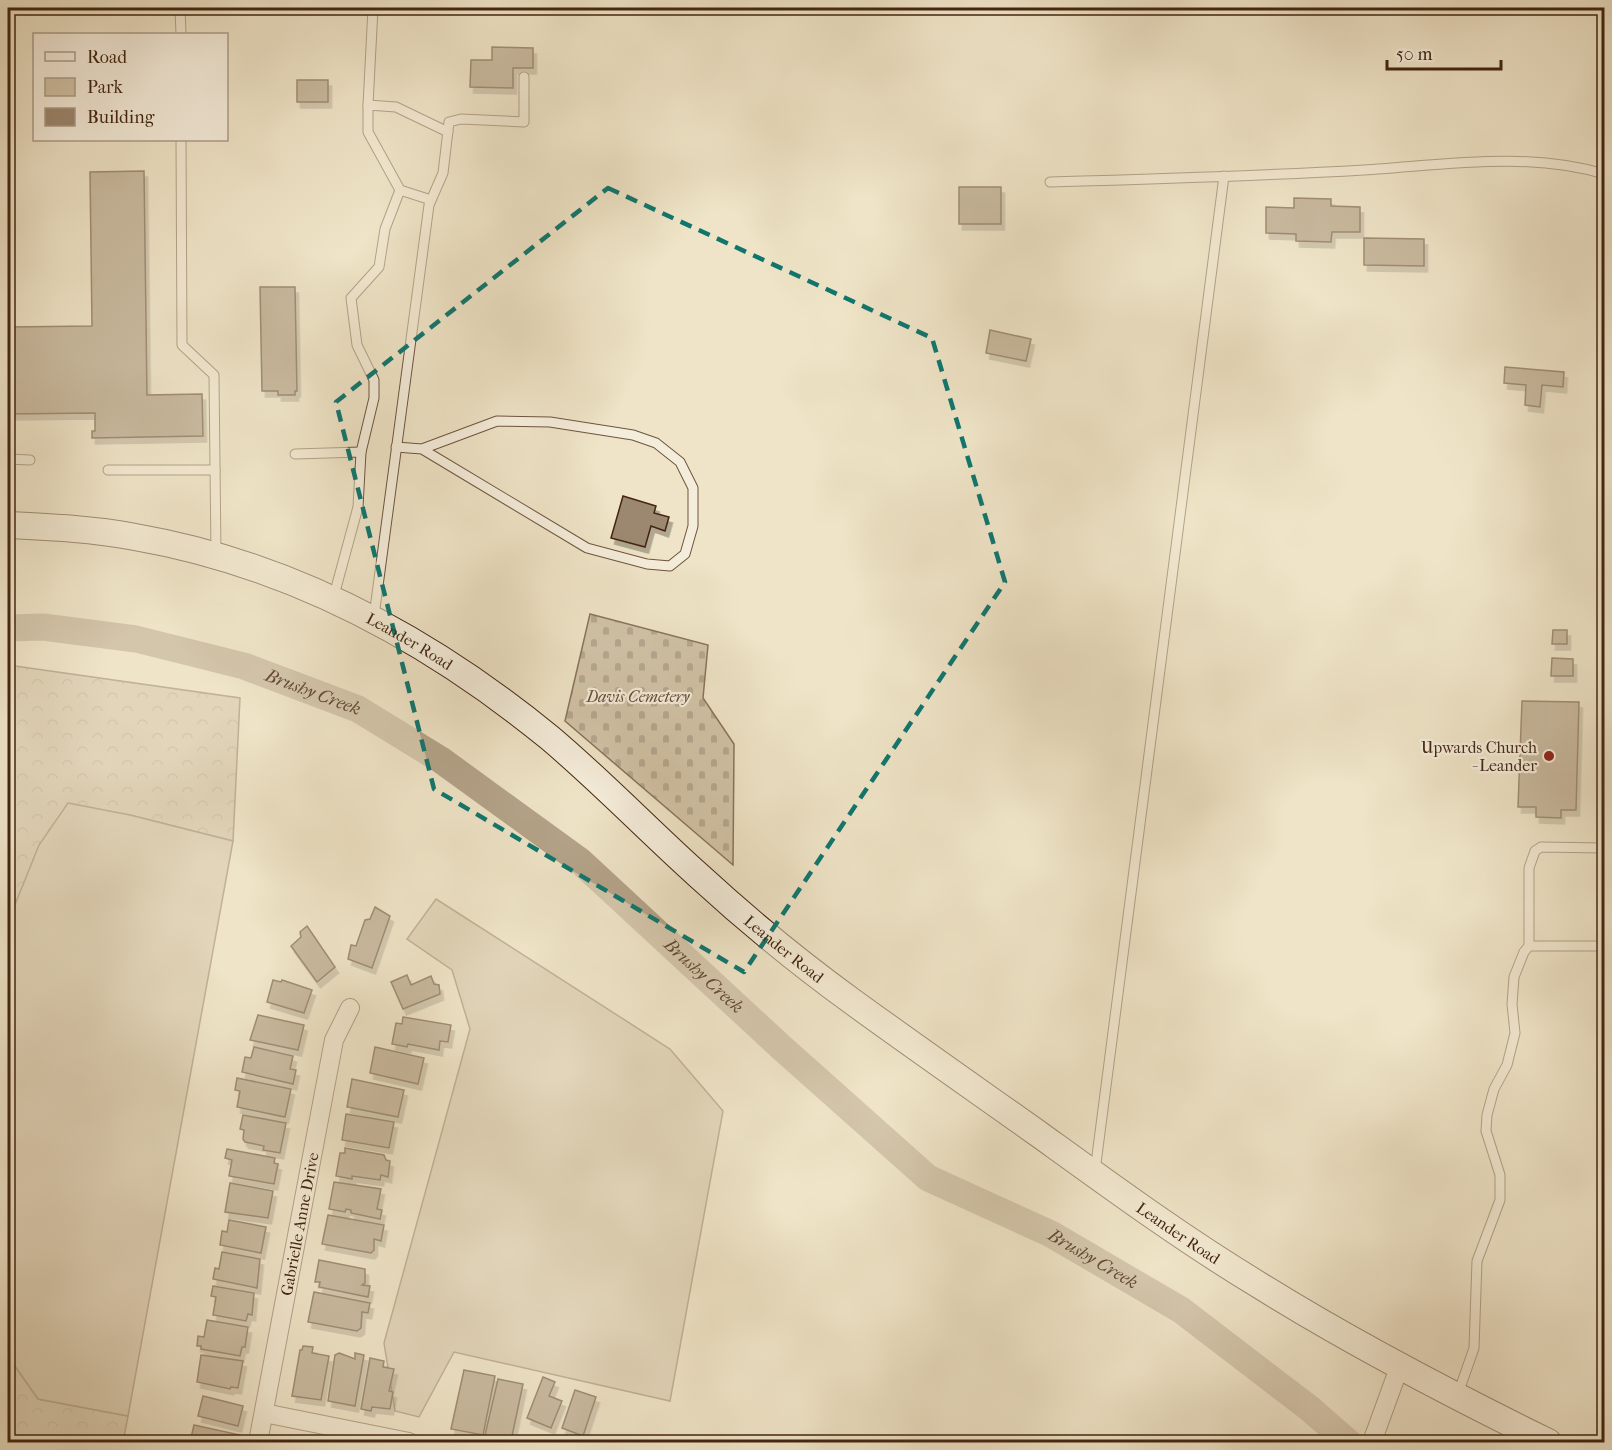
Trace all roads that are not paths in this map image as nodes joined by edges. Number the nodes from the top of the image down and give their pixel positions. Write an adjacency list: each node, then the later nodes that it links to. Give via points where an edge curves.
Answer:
1 (180, 8): 3 (lane)
2 (373, 8): 5 (lane)
3 (180, 33)
4 (524, 77): 6 (lane, via 525,122 461,119 449,122)
5 (368, 105): 6 (lane, via 396,107); 11 (lane, via 368,132)
6 (448, 132): 12 (lane, via 443,173)
7 (181, 141): 20 (lane, via 182,345 214,375)
8 (1605, 174): 9 (lane, via 1540,163 1442,163)
9 (1224, 176): 10 (lane); 29 (lane)
10 (1050, 182)
11 (400, 190): 12 (lane); 15 (lane, via 385,229 380,267 351,298 357,345 374,380 374,398)
12 (431, 200): 13 (lane)
13 (396, 447): 14 (lane); 24 (lane)
14 (422, 449): 14 (lane, via 497,422 550,422 633,435 656,443 680,462 693,488 693,526 685,554 670,566 587,548)
15 (361, 452): 16 (lane); 23 (lane, via 358,507)
16 (295, 454)
17 (8, 459): 18 (lane)
18 (30, 460)
19 (108, 470): 20 (lane)
20 (215, 470): 22 (lane)
21 (8, 525): 22 (main road, Leander Road, via 69,527 124,535)
22 (216, 556): 23 (main road, Leander Road, via 264,570)
23 (333, 599): 24 (main road, Leander Road)
24 (373, 619): 29 (main road, Leander Road, via 479,684 599,781 774,941)
25 (1605, 848): 26 (lane, via 1541,847 1535,851 1529,868)
26 (1529, 946): 27 (lane); 31 (lane, via 1514,977 1515,1033 1487,1115 1486,1131 1500,1175 1500,1200 1477,1261 1474,1348)
27 (1605, 946)
28 (350, 1008): 32 (street, Gabrielle Anne Drive, via 334,1040)
29 (1094, 1174): 30 (main road, Leander Road, via 1259,1285)
30 (1400, 1365): 31 (main road, Leander Road); 33 (street)
31 (1458, 1396): 36 (main road, Leander Road)
32 (264, 1413): 34 (street, Gabrielle Anne Drive); 35 (street)
33 (1372, 1442)
34 (258, 1443)
35 (409, 1443)
36 (1548, 1443)

